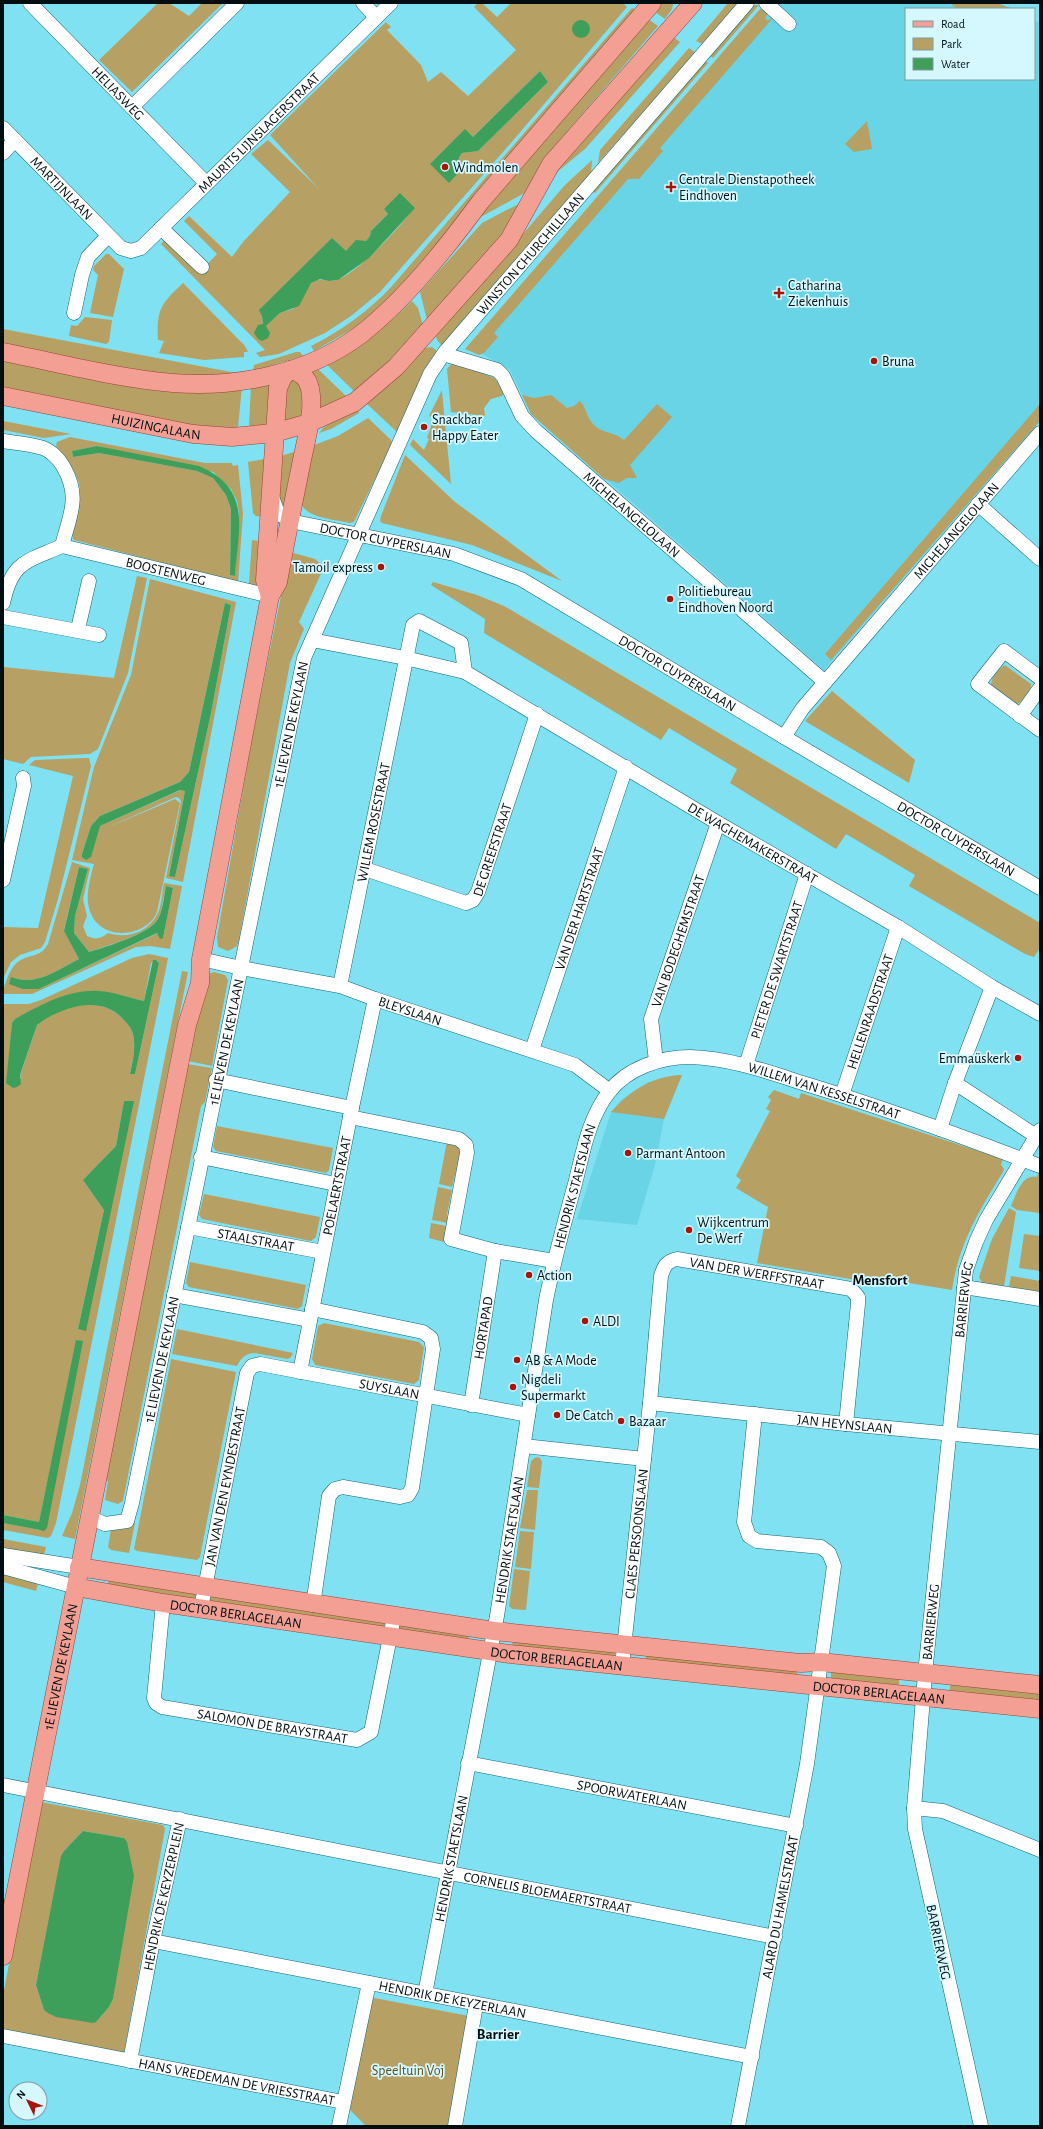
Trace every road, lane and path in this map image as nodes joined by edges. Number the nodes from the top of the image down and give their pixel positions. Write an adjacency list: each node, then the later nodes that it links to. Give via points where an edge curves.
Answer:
1 (30, 3): 11 (street, HELIASWEG)
2 (237, 3): 11 (street)
3 (363, 3): 9 (street)
4 (391, 3): 9 (street, MAURITS LIJNSLAGERSTRAAT)
5 (652, 3): 23 (main road, via 387,313 358,336 326,355)
6 (693, 3): 25 (main road, WINSTON CHURCHILLLAAN, via 559,153 509,240 396,367 355,402)
7 (747, 3): 22 (street, WINSTON CHURCHILLLAAN)
8 (766, 3): 10 (street)
9 (376, 17): 15 (street, MAURITS LIJNSLAGERSTRAAT)
10 (789, 24)
11 (132, 107): 15 (street, HELIASWEG)
12 (3, 128): 13 (street, MARTIJNLAAN)
13 (15, 140): 14 (street); 17 (street, MARTIJNLAAN)
14 (3, 152)
15 (206, 184): 16 (street, MAURITS LIJNSLAGERSTRAAT)
16 (161, 228): 18 (street, MAURITS LIJNSLAGERSTRAAT, via 141,248 131,251); 19 (street)
17 (108, 236): 18 (street, MARTIJNLAAN); 20 (street, via 88,257)
18 (121, 248)
19 (202, 267)
20 (74, 313)
21 (3, 352): 23 (main road, via 137,379 173,383 213,384)
22 (445, 352): 32 (street, WINSTON CHURCHILLLAAN, via 430,374); 46 (street, MICHELANGELOLAAN, via 450,356 497,370 503,376 522,416 536,431)
23 (290, 370): 25 (main road, 1E LIEVEN DE KEYLAAN, via 298,371 309,385); 26 (main road, 1E LIEVEN DE KEYLAAN, via 278,388)
24 (3, 396): 26 (main road, HUIZINGALAAN, via 193,434 245,437)
25 (309, 424): 26 (main road, HUIZINGALAAN); 31 (main road, 1E LIEVEN DE KEYLAAN)
26 (274, 433): 29 (main road, 1E LIEVEN DE KEYLAAN)
27 (1040, 434): 30 (street, MICHELANGELOLAAN)
28 (3, 441): 34 (street, via 42,448 61,462 73,489 74,500)
29 (272, 496): 31 (street, via 278,513); 33 (main road, 1E LIEVEN DE KEYLAAN)
30 (978, 504): 35 (street); 46 (street, MICHELANGELOLAAN)
31 (290, 521): 32 (street, DOCTOR CUYPERSLAAN); 33 (street); 37 (main road, 1E LIEVEN DE KEYLAAN, via 278,582)
32 (359, 534): 42 (street, 1E LIEVEN DE KEYLAAN); 51 (street, DOCTOR CUYPERSLAAN, via 454,554 520,579)
33 (268, 535): 37 (main road, 1E LIEVEN DE KEYLAAN, via 266,580)
34 (62, 546): 37 (street, BOOSTENWEG); 38 (street, via 14,571)
35 (1040, 559)
36 (89, 581): 40 (street)
37 (270, 596): 60 (main road, 1E LIEVEN DE KEYLAAN)
38 (3, 602)
39 (3, 617): 40 (street, via 46,626)
40 (78, 629): 41 (street)
41 (99, 635)
42 (312, 640): 43 (street, DE WAGHEMAKERSTRAAT); 61 (street, 1E LIEVEN DE KEYLAAN, via 304,658)
43 (405, 658): 44 (street, DE WAGHEMAKERSTRAAT); 44 (street, via 413,625 418,621 461,643); 55 (street, WILLEM ROSESTRAAT)
44 (465, 672): 48 (street, DE WAGHEMAKERSTRAAT)
45 (1040, 678): 49 (street, via 1004,651 978,684)
46 (825, 682): 51 (street, MICHELANGELOLAAN, via 802,709)
47 (1040, 688): 49 (street)
48 (537, 714): 52 (street, DE WAGHEMAKERSTRAAT); 55 (street, DE GREEFSTRAAT, via 478,892 473,900 466,903)
49 (1020, 716): 50 (street)
50 (1040, 730)
51 (784, 738): 58 (street, DOCTOR CUYPERSLAAN)
52 (626, 767): 54 (street, DE WAGHEMAKERSTRAAT); 66 (street, VAN DER HARTSTRAAT)
53 (23, 778): 57 (street, via 24,786)
54 (718, 823): 56 (street, DE WAGHEMAKERSTRAAT); 67 (street, VAN BODEGHEMSTRAAT, via 651,1019)
55 (365, 869): 62 (street, WILLEM ROSESTRAAT)
56 (807, 874): 59 (street, DE WAGHEMAKERSTRAAT); 68 (street, PIETER DE SWARTSTRAAT)
57 (3, 880)
58 (1040, 888)
59 (898, 927): 63 (street, DE WAGHEMAKERSTRAAT); 72 (street, HELLENRAADSTRAAT)
60 (201, 959): 61 (street, BLEYSLAAN); 100 (main road, 1E LIEVEN DE KEYLAAN, via 191,980 187,1024)
61 (241, 968): 62 (street, BLEYSLAAN); 69 (street, 1E LIEVEN DE KEYLAAN)
62 (340, 986): 64 (street, BLEYSLAAN)
63 (992, 987): 65 (street, DE WAGHEMAKERSTRAAT); 70 (street)
64 (375, 1000): 66 (street, BLEYSLAAN); 73 (street, POELAERTSTRAAT)
65 (1040, 1014)
66 (532, 1050): 71 (street, BLEYSLAAN, via 575,1065)
67 (656, 1061): 68 (street, WILLEM VAN KESSELSTRAAT, via 691,1057); 71 (street, WILLEM VAN KESSELSTRAAT, via 626,1077)
68 (746, 1065): 72 (street, WILLEM VAN KESSELSTRAAT)
69 (216, 1080): 73 (street); 76 (street, 1E LIEVEN DE KEYLAAN)
70 (955, 1083): 74 (street); 75 (street)
71 (610, 1091): 83 (street, HENDRIK STAETSLAAN, via 589,1129)
72 (842, 1095): 74 (street, WILLEM VAN KESSELSTRAAT)
73 (351, 1113): 79 (street, POELAERTSTRAAT); 81 (street, via 460,1139 466,1145 467,1153 451,1239)
74 (940, 1129): 77 (street, WILLEM VAN KESSELSTRAAT)
75 (1038, 1133): 77 (street, BARRIERWEG)
76 (202, 1157): 79 (street); 80 (street, 1E LIEVEN DE KEYLAAN)
77 (1023, 1159): 78 (street, WILLEM VAN KESSELSTRAAT); 84 (street, BARRIERWEG, via 976,1242 966,1270)
78 (1040, 1166)
79 (336, 1184): 82 (street, POELAERTSTRAAT)
80 (188, 1227): 82 (street, STAALSTRAAT); 85 (street, 1E LIEVEN DE KEYLAAN)
81 (495, 1251): 83 (street); 92 (street, HORTAPAD)
82 (323, 1252): 87 (street, POELAERTSTRAAT)
83 (554, 1261): 94 (street, HENDRIK STAETSLAAN)
84 (964, 1287): 86 (street); 96 (street, BARRIERWEG)
85 (174, 1295): 87 (street); 100 (street, 1E LIEVEN DE KEYLAAN, via 127,1521 105,1524)
86 (1040, 1299)
87 (311, 1315): 89 (street, POELAERTSTRAAT); 90 (street, via 423,1332 431,1338 433,1349)
88 (252, 1366): 89 (street, SUYSLAAN, via 260,1364); 105 (street, JAN VAN DEN EYNDESTRAAT, via 247,1373)
89 (300, 1372): 90 (street, SUYSLAAN)
90 (426, 1396): 92 (street, SUYSLAAN); 107 (street, via 412,1488 408,1495 400,1497 343,1487 335,1489 330,1496)
91 (650, 1403): 93 (street, JAN HEYNSLAAN); 95 (street, VAN DER WERFFSTRAAT, via 661,1276 670,1260 677,1259 851,1289 858,1297 858,1304); 99 (street, CLAES PERSOONSLAAN)
92 (471, 1405): 94 (street, SUYSLAAN)
93 (755, 1414): 95 (street, JAN HEYNSLAAN); 114 (street, ALARD DU HAMELSTRAAT, via 744,1522 749,1536 756,1540 821,1547 829,1553 834,1566)
94 (528, 1415): 98 (street, HENDRIK STAETSLAAN)
95 (846, 1424): 96 (street, JAN HEYNSLAAN)
96 (948, 1433): 97 (street, JAN HEYNSLAAN); 116 (street, BARRIERWEG)
97 (1040, 1442)
98 (524, 1446): 99 (street); 110 (street, HENDRIK STAETSLAAN)
99 (644, 1458): 112 (street, CLAES PERSOONSLAAN)
100 (90, 1517): 103 (main road, 1E LIEVEN DE KEYLAAN)
101 (3, 1555): 103 (street)
102 (3, 1567): 104 (street)
103 (80, 1568): 104 (main road, 1E LIEVEN DE KEYLAAN); 105 (main road, DOCTOR BERLAGELAAN)
104 (76, 1587): 106 (main road, DOCTOR BERLAGELAAN); 123 (main road, 1E LIEVEN DE KEYLAAN)
105 (204, 1588): 107 (main road, DOCTOR BERLAGELAAN); 108 (street, JAN VAN DEN EYNDESTRAAT)
106 (163, 1603): 108 (main road, DOCTOR BERLAGELAAN); 111 (street, SALOMON DE BRAYSTRAAT, via 154,1698 156,1703 162,1707 357,1740 371,1732)
107 (313, 1604): 109 (main road, DOCTOR BERLAGELAAN)
108 (201, 1608): 111 (main road, DOCTOR BERLAGELAAN)
109 (394, 1617): 110 (main road, DOCTOR BERLAGELAAN); 111 (street, SALOMON DE BRAYSTRAAT)
110 (494, 1631): 112 (main road, DOCTOR BERLAGELAAN); 113 (street, HENDRIK STAETSLAAN)
111 (391, 1637): 113 (main road, DOCTOR BERLAGELAAN)
112 (624, 1645): 114 (main road, DOCTOR BERLAGELAAN, via 801,1663); 115 (street, CLAES PERSOONSLAAN)
113 (489, 1651): 115 (main road, DOCTOR BERLAGELAAN); 121 (street, HENDRIK STAETSLAAN)
114 (821, 1662): 116 (main road, DOCTOR BERLAGELAAN); 118 (street, ALARD DU HAMELSTRAAT)
115 (622, 1666): 118 (main road, DOCTOR BERLAGELAAN)
116 (925, 1674): 117 (main road, DOCTOR BERLAGELAAN); 119 (street, BARRIERWEG)
117 (1040, 1685)
118 (818, 1686): 119 (main road, DOCTOR BERLAGELAAN); 126 (street, ALARD DU HAMELSTRAAT)
119 (923, 1697): 120 (main road, DOCTOR BERLAGELAAN); 124 (street, BARRIERWEG)
120 (1040, 1709)
121 (468, 1763): 126 (street, SPOORWATERLAAN); 128 (street, HENDRIK STAETSLAAN)
122 (3, 1785): 123 (street, HENDRIK DE KEYZERPLEIN)
123 (35, 1792): 125 (street, HENDRIK DE KEYZERPLEIN); 131 (main road)
124 (914, 1808): 127 (street, via 944,1811); 142 (street, BARRIERWEG, via 915,1830)
125 (180, 1819): 128 (street, CORNELIS BLOEMAERTSTRAAT); 130 (street, HENDRIK DE KEYZERPLEIN)
126 (796, 1826): 129 (street, ALARD DU HAMELSTRAAT)
127 (1040, 1850)
128 (447, 1872): 129 (street, CORNELIS BLOEMAERTSTRAAT); 133 (street, HENDRIK STAETSLAAN)
129 (775, 1937): 136 (street, ALARD DU HAMELSTRAAT)
130 (153, 1941): 132 (street, HENDRIK DE KEYZERLAAN); 137 (street, HENDRIK DE KEYZERPLEIN)
131 (3, 1956)
132 (369, 1983): 133 (street, HENDRIK DE KEYZERLAAN); 138 (street)
133 (425, 1994): 134 (street, HENDRIK DE KEYZERLAAN)
134 (476, 2005): 136 (street, HENDRIK DE KEYZERLAAN); 140 (street)
135 (3, 2036): 137 (street)
136 (752, 2057): 141 (street, ALARD DU HAMELSTRAAT)
137 (130, 2061): 138 (street, HANS VREDEMAN DE VRIESSTRAAT)
138 (343, 2102): 139 (street)
139 (338, 2126)
140 (455, 2126)
141 (738, 2126)
142 (981, 2126)

